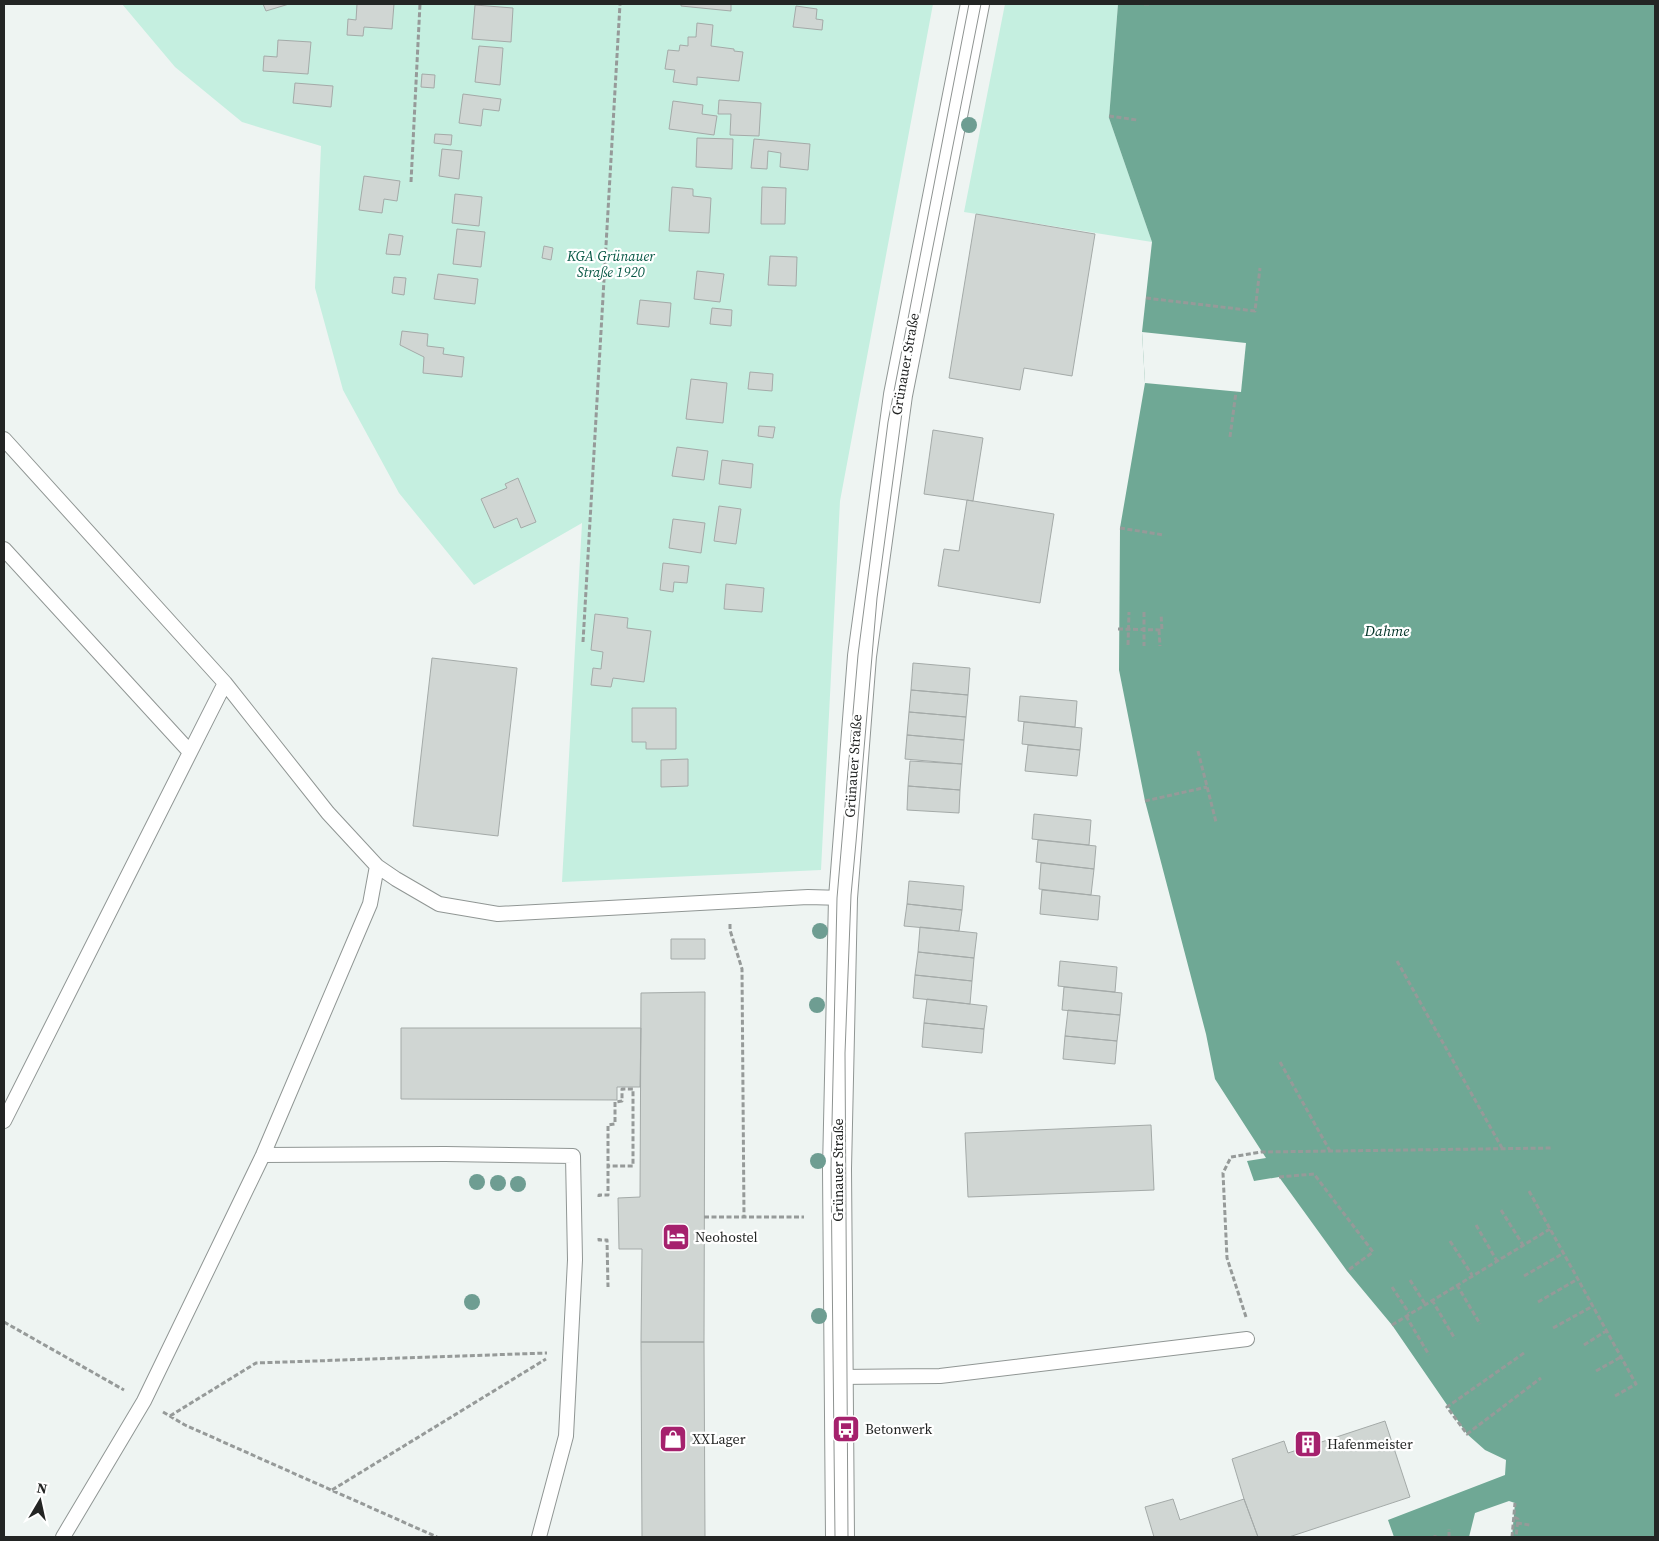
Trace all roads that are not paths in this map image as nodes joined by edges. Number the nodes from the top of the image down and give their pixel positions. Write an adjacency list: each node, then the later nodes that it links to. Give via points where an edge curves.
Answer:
1 (975, 4): 7 (main road, Grünauer Straße, via 898,394 862,656)
2 (4, 439): 4 (lane)
3 (4, 549): 5 (lane)
4 (224, 683): 5 (lane); 6 (lane, via 328,812)
5 (190, 752): 8 (lane)
6 (378, 866): 7 (lane, via 439,904 498,914 808,897); 9 (lane, via 370,904)
7 (843, 898): 11 (main road, Grünauer Straße, via 837,1169)
8 (4, 1121)
9 (263, 1155): 12 (lane, via 144,1401); 13 (lane, via 572,1156 575,1260 566,1436)
10 (1247, 1339): 11 (lane, via 940,1376)
11 (838, 1377): 14 (main road, Grünauer Straße)
12 (63, 1537)
13 (539, 1537)
14 (840, 1537)

